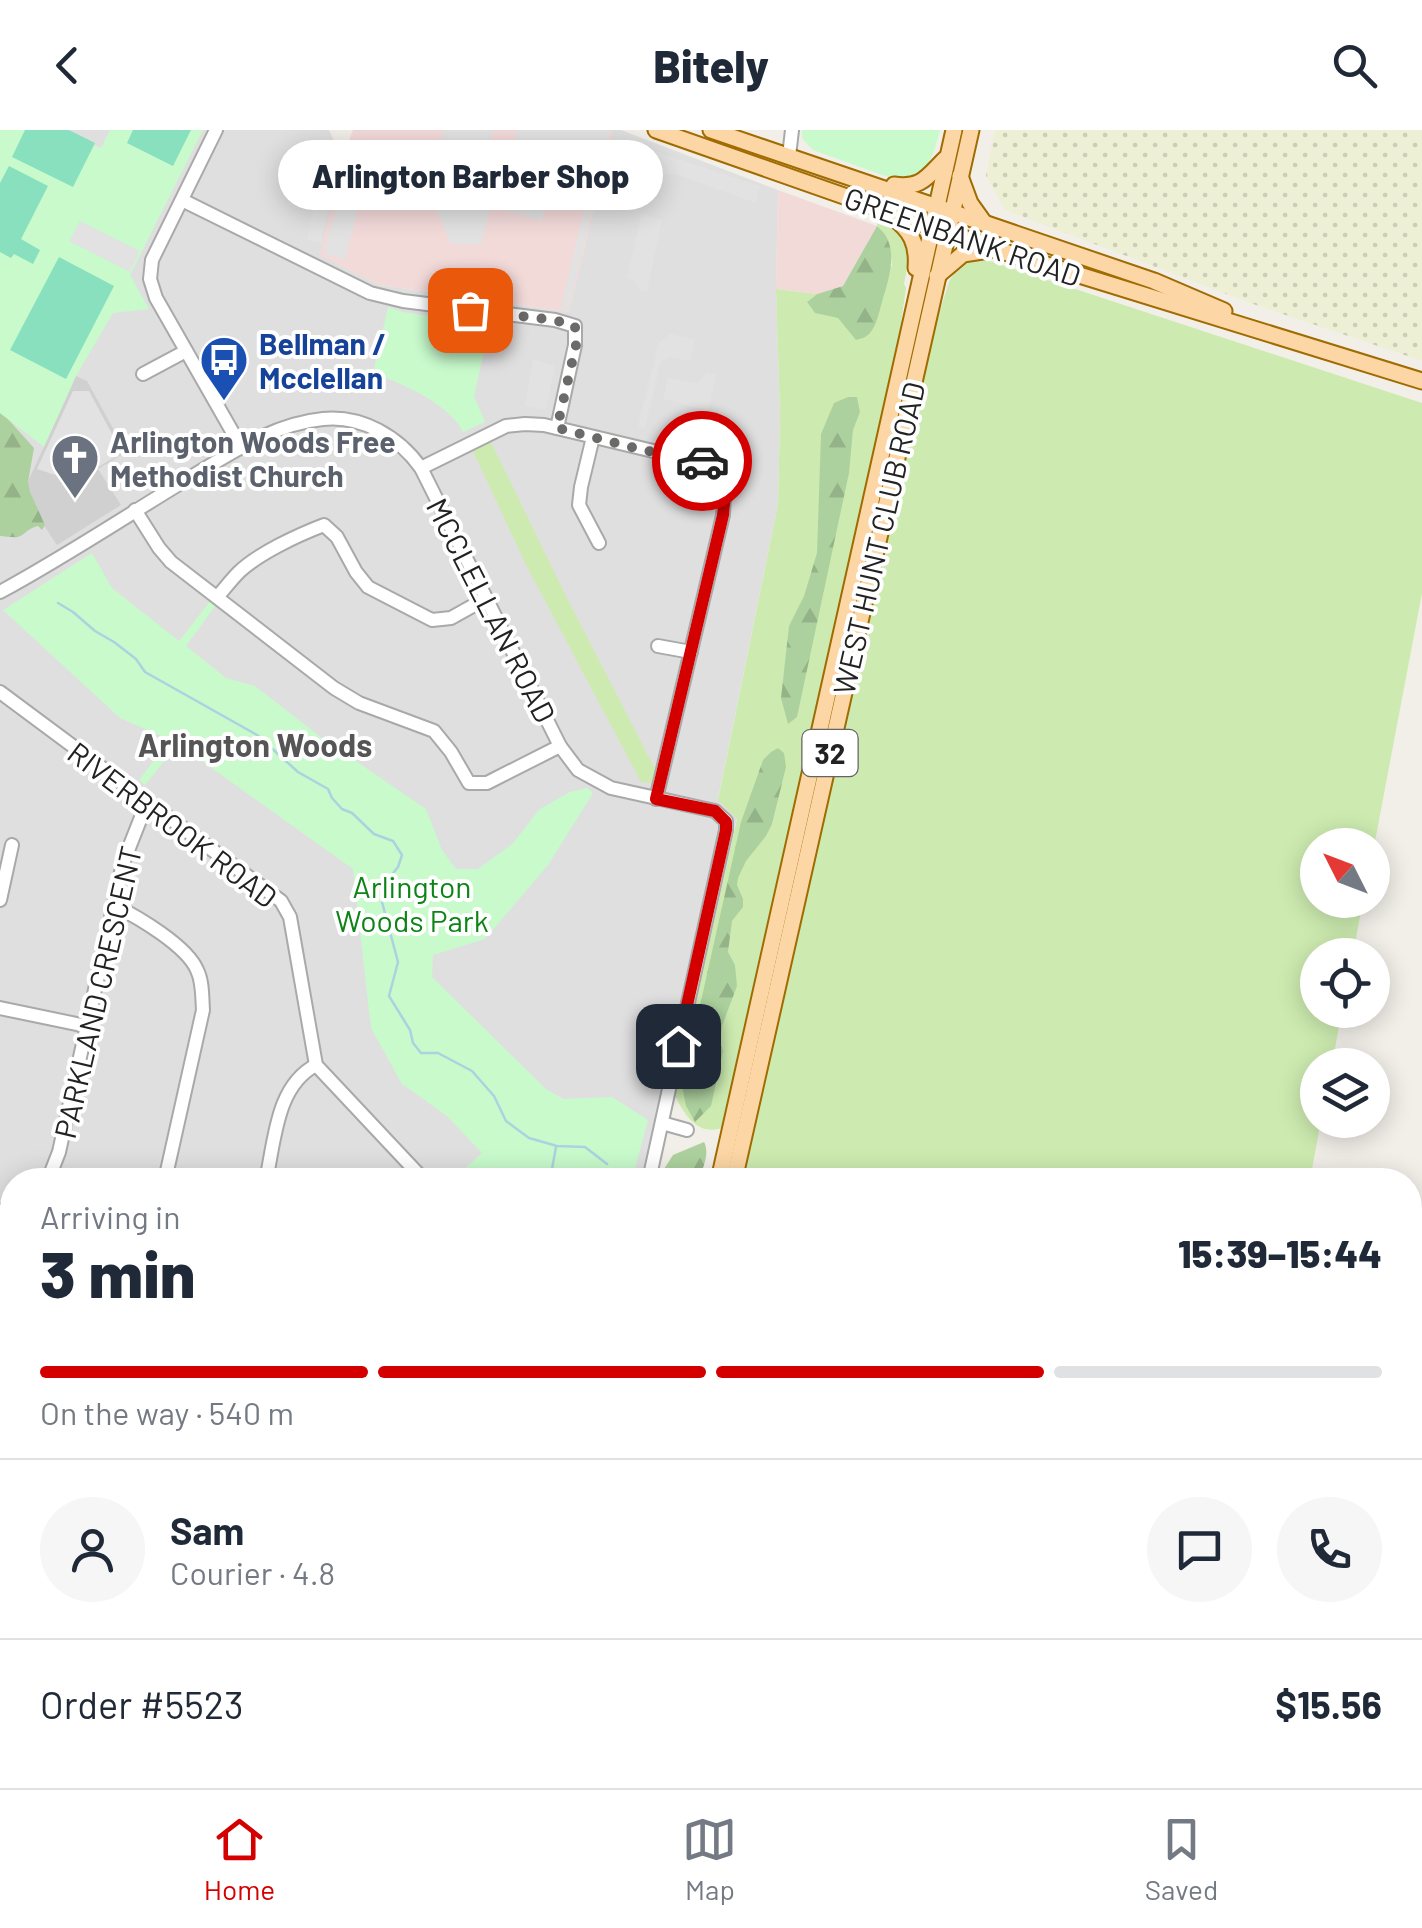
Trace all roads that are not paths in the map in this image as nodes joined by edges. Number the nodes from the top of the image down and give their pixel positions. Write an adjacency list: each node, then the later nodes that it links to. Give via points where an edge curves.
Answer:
1 (216, 130): 12 (street)
2 (656, 130): 7 (main road, GREENBANK ROAD)
3 (792, 130): 8 (street)
4 (954, 130): 9 (main road, WEST HUNT CLUB ROAD / 32)
5 (971, 130): 10 (main road, WEST HUNT CLUB ROAD / 32)
6 (716, 132): 7 (main road); 8 (main road, GREENBANK ROAD)
7 (716, 150): 13 (main road, GREENBANK ROAD)
8 (790, 156): 11 (main road, GREENBANK ROAD)
9 (948, 156): 11 (main road, via 914,186); 14 (main road, WEST HUNT CLUB ROAD / 32)
10 (960, 176): 14 (main road, WEST HUNT CLUB ROAD / 32); 15 (main road)
11 (862, 182): 14 (main road, GREENBANK ROAD)
12 (182, 200): 21 (street, via 152,260 150,279); 24 (street, via 370,293 575,326)
13 (879, 208): 16 (main road, GREENBANK ROAD); 19 (main road, via 915,243)
14 (944, 210): 15 (main road, GREENBANK ROAD); 16 (main road, WEST HUNT CLUB ROAD / 32)
15 (985, 224): 20 (main road, GREENBANK ROAD, via 1154,281)
16 (940, 229): 17 (main road, GREENBANK ROAD); 18 (main road, WEST HUNT CLUB ROAD / 32); 19 (main road, WEST HUNT CLUB ROAD / 32)
17 (996, 249): 18 (main road, via 963,254); 20 (main road, GREENBANK ROAD)
18 (936, 276): 53 (main road, WEST HUNT CLUB ROAD / 32)
19 (914, 305): 52 (main road, WEST HUNT CLUB ROAD / 32)
20 (1273, 333): 23 (main road, GREENBANK ROAD)
21 (186, 350): 22 (street); 26 (street)
22 (143, 374)
23 (1422, 381)
24 (557, 428): 25 (street); 27 (street, via 506,426)
25 (592, 437): 29 (street, via 579,505); 34 (street, via 705,462 725,478 723,515)
26 (241, 447): 27 (street, MCCLELLAN ROAD, via 286,427 344,420 388,436); 28 (street, MCCLELLAN ROAD)
27 (421, 468): 32 (street, MCCLELLAN ROAD)
28 (134, 510): 30 (street, MCCLELLAN ROAD); 31 (street, via 171,562)
29 (599, 543)
30 (0, 592)
31 (218, 596): 32 (street, via 255,560 324,525 368,587 432,620 451,618); 36 (street, via 334,688 434,731 469,783 488,783)
32 (485, 599): 36 (street, MCCLELLAN ROAD)
33 (658, 646): 34 (street)
34 (691, 652): 37 (street)
35 (0, 692): 38 (street, RIVERBROOK ROAD)
36 (560, 746): 37 (street, MCCLELLAN ROAD, via 594,780)
37 (656, 799): 45 (street, MCCLELLAN ROAD, via 715,811 726,822)
38 (149, 805): 41 (street, PARKLAND CRESCENT, via 122,863); 44 (street, RIVERBROOK ROAD, via 281,901 290,917)
39 (12, 845): 40 (street)
40 (0, 900)
41 (115, 906): 43 (street, PARKLAND CRESCENT); 48 (street, via 180,949 199,972 203,1010)
42 (0, 1008): 43 (street)
43 (86, 1026): 47 (street, PARKLAND CRESCENT)
44 (316, 1065): 49 (street, via 288,1090); 50 (street)
45 (662, 1123): 46 (street); 51 (street)
46 (686, 1130)
47 (53, 1168)
48 (168, 1168)
49 (269, 1168)
50 (413, 1168)
51 (651, 1168)
52 (722, 1168)
53 (737, 1168)

